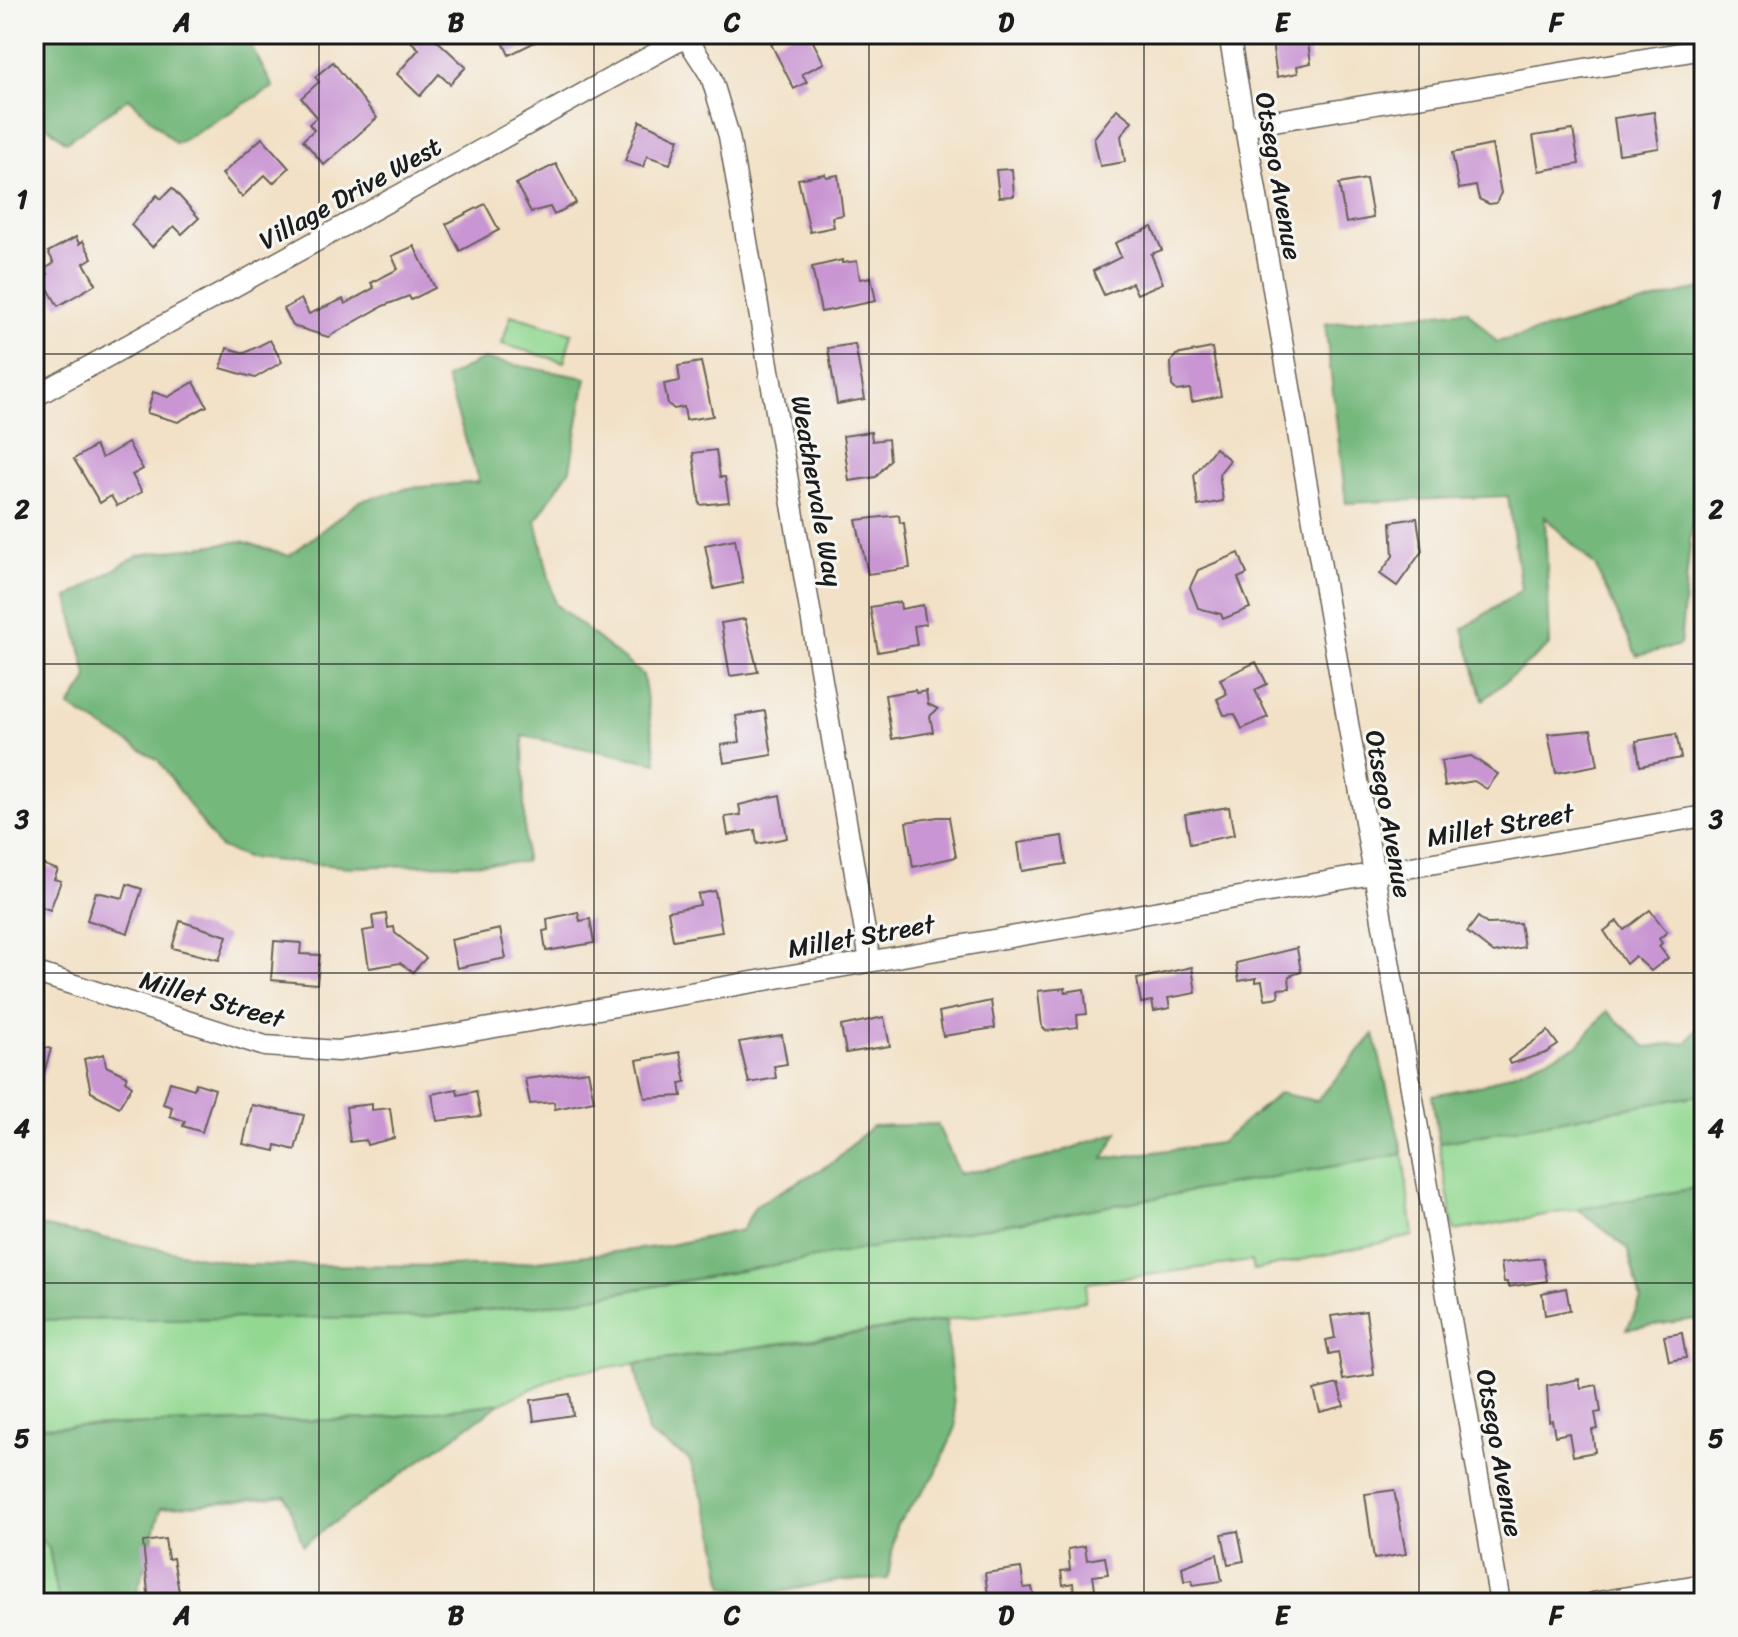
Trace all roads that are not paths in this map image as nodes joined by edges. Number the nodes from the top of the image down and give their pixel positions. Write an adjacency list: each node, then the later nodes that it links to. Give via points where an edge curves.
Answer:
1 (1229, 34): 4 (street, Otsego Avenue)
2 (689, 36): 5 (street, Village Drive West); 8 (street, Weathervale Way, via 711,76 729,136)
3 (1704, 49): 4 (street)
4 (1244, 126): 7 (street, Otsego Avenue)
5 (34, 397)
6 (1704, 816): 7 (street, Millet Street)
7 (1373, 873): 8 (street, Millet Street); 11 (street, Otsego Avenue)
8 (870, 961): 9 (street, Millet Street, via 338,1051 265,1046)
9 (34, 972)
10 (1704, 1584): 12 (street)
11 (1500, 1603)
12 (1593, 1603)

